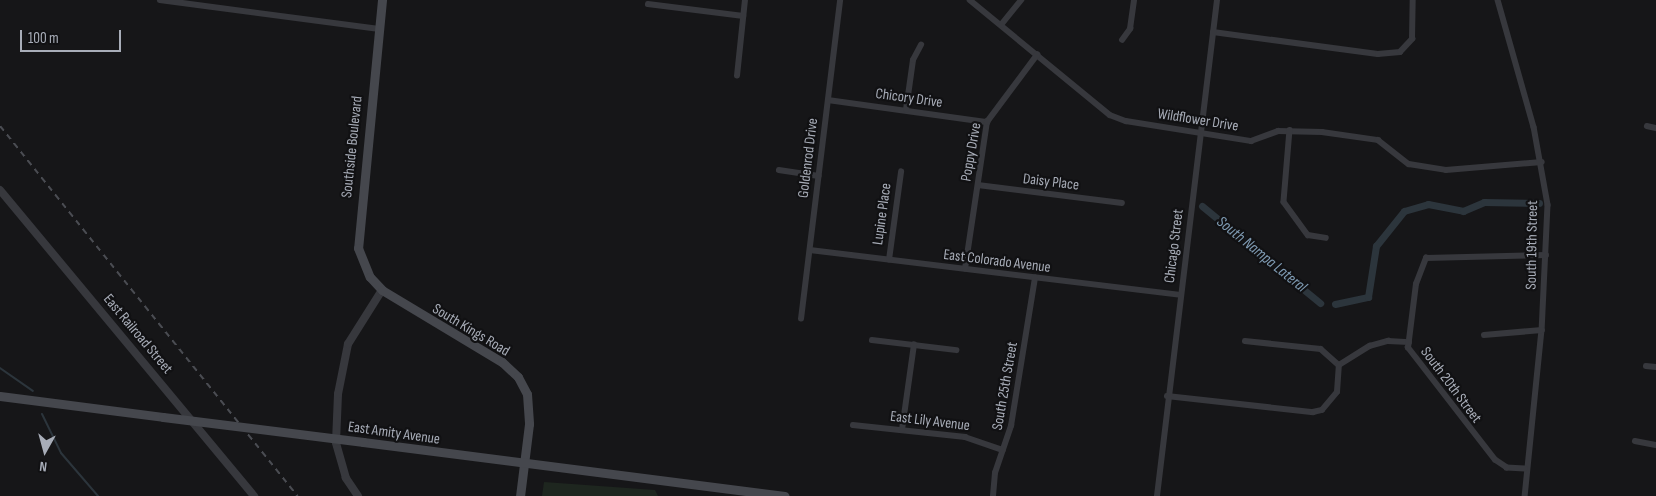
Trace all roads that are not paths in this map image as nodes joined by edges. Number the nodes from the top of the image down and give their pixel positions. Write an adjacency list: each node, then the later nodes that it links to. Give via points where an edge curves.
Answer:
1 (160, 0): 14 (street)
2 (382, 0): 14 (main road, Southside Boulevard)
3 (745, 0): 12 (street)
4 (840, 0): 20 (street, Goldenrod Drive)
5 (970, 0): 13 (street, Wildflower Drive)
6 (1021, 0): 13 (street)
7 (1134, 0): 16 (street, via 1130,29)
8 (1217, 0): 15 (street, Chicago Street)
9 (1413, 0): 15 (street, via 1412,40 1400,52 1378,54)
10 (1498, 0): 27 (street, South 19th Street)
11 (648, 4): 12 (street)
12 (743, 16): 19 (street)
13 (1001, 25): 18 (street, Wildflower Drive)
14 (379, 29): 40 (main road, Southside Boulevard, via 356,230 362,261)
15 (1213, 32): 26 (street, Chicago Street)
16 (1122, 40)
17 (921, 44): 21 (street, via 913,60)
18 (1037, 55): 22 (street, Poppy Drive); 26 (street, Wildflower Drive, via 1110,115)
19 (737, 76)
20 (828, 100): 21 (street, Chicory Drive); 30 (street, Goldenrod Drive)
21 (906, 110): 22 (street, Chicory Drive)
22 (987, 122): 31 (street, Poppy Drive)
23 (1647, 126): 24 (street)
24 (1656, 128)
25 (1290, 130): 26 (street, Wildflower Drive, via 1251,141); 27 (street, Wildflower Drive, via 1378,140 1410,164 1446,170); 34 (street, via 1284,202 1308,235)
26 (1201, 134): 41 (street, Chicago Street)
27 (1542, 162): 36 (street, South 19th Street, via 1548,205)
28 (779, 170): 30 (street)
29 (900, 172): 37 (street, Lupine Place)
30 (819, 176): 35 (street, Goldenrod Drive)
31 (978, 185): 33 (street, Daisy Place); 38 (street, Poppy Drive)
32 (0, 190): 63 (street, East Railroad Street)
33 (1122, 202)
34 (1326, 238)
35 (810, 250): 37 (street, East Colorado Avenue); 42 (street, Goldenrod Drive)
36 (1546, 255): 43 (street, South 19th Street); 47 (street, South 20th Street, via 1426,258 1416,284)
37 (889, 260): 38 (street, East Colorado Avenue)
38 (965, 269): 39 (street, East Colorado Avenue)
39 (1035, 278): 41 (street, East Colorado Avenue); 59 (street, South 25th Street, via 1011,426)
40 (382, 290): 60 (main road, South Kings Road, via 502,362 518,378 529,410); 64 (street, via 348,344 338,394 336,442 346,478)
41 (1180, 295): 54 (street, Chicago Street)
42 (801, 319)
43 (1542, 330): 44 (street); 61 (street, South 19th Street)
44 (1484, 335)
45 (872, 340): 48 (street)
46 (1245, 340): 50 (street, via 1321,349)
47 (1408, 342): 50 (street, via 1388,341 1370,346); 61 (street, South 20th Street, via 1408,348 1494,460 1507,468)
48 (914, 345): 49 (street); 56 (street)
49 (956, 350)
50 (1339, 365): 54 (street, via 1337,392 1322,410 1313,412)
51 (1646, 366): 52 (street)
52 (1656, 367)
53 (0, 396): 60 (main road, East Amity Avenue, bridge)
54 (1167, 396): 68 (street, Chicago Street)
55 (853, 425): 56 (street, East Lily Avenue)
56 (902, 430): 59 (street, East Lily Avenue, via 965,437)
57 (1636, 441): 58 (street)
58 (1656, 445)
59 (1003, 450): 67 (street, South 25th Street)
60 (524, 463): 62 (main road, East Amity Avenue); 65 (main road, South Kings Road)
61 (1525, 469): 69 (street, South 19th Street)
62 (744, 494): 66 (main road, East Amity Avenue)
63 (254, 496)
64 (358, 496)
65 (520, 496)
66 (785, 496)
67 (993, 496)
68 (1157, 496)
69 (1525, 496)

